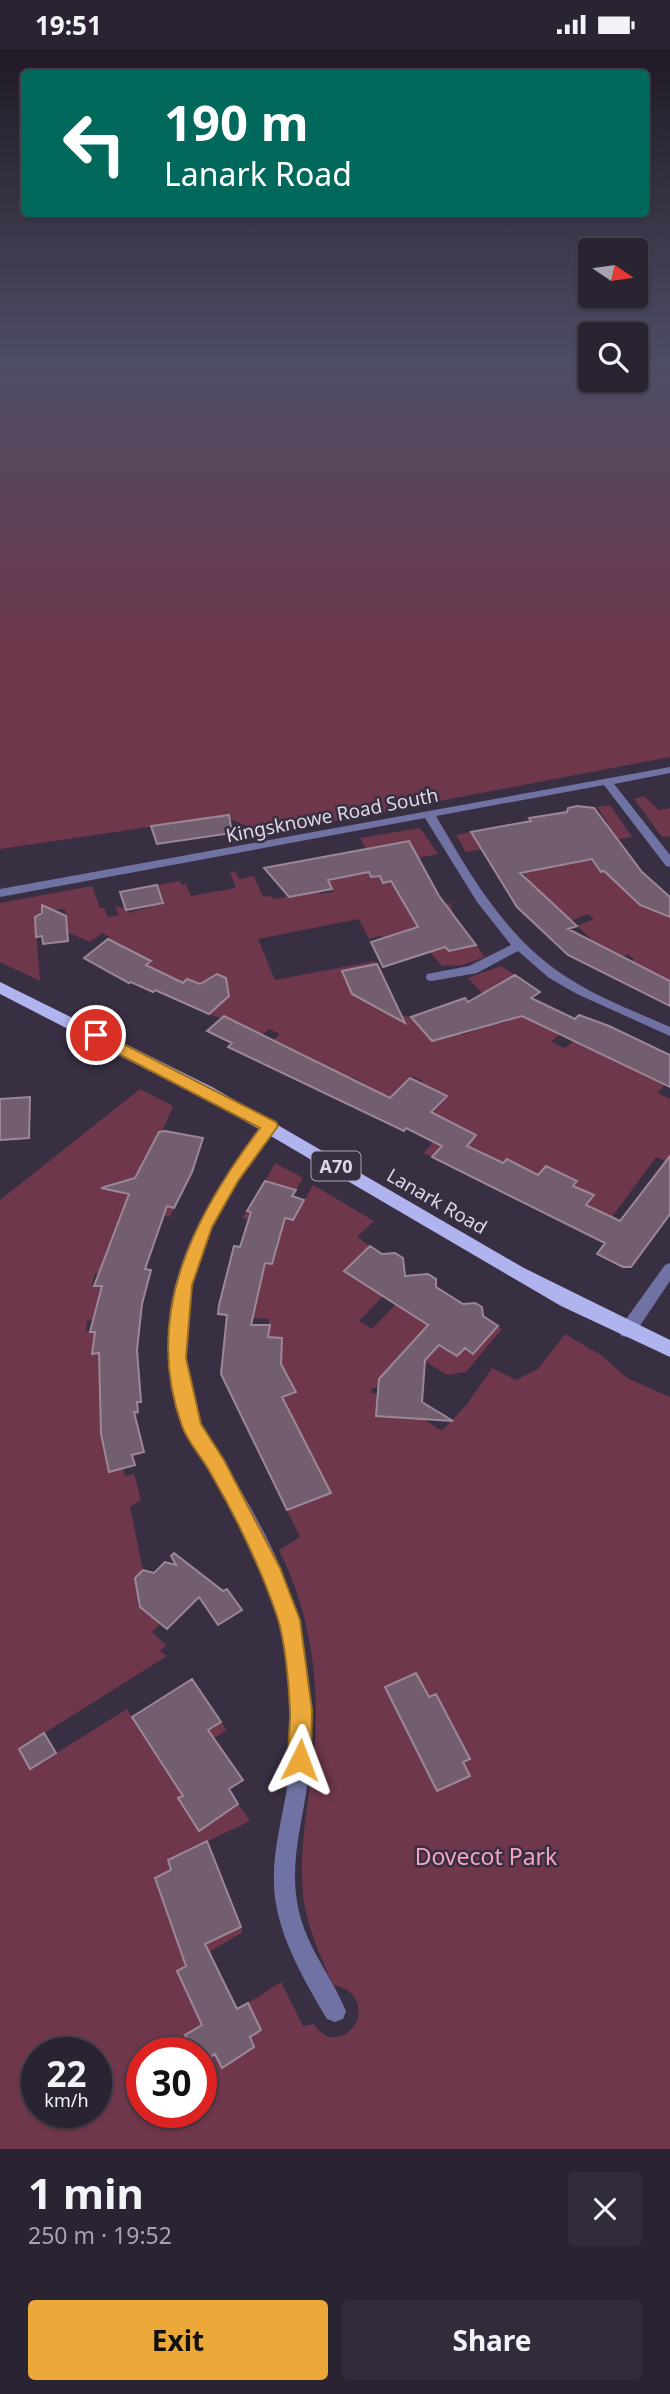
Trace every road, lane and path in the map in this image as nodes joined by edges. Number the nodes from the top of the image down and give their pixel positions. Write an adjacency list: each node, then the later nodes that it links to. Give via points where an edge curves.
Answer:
1 (670, 770): 2 (street, Kingsknowe Road South)
2 (607, 782): 3 (street, Kingsknowe Road South); 4 (street)
3 (429, 815): 5 (street, Kingsknowe Road South); 6 (street, via 484,904)
4 (670, 863)
5 (0, 893)
6 (518, 946): 7 (street, via 472,970); 9 (street, via 573,988)
7 (432, 977)
8 (0, 986): 10 (main road, Lanark Road / A70)
9 (670, 1032)
10 (270, 1126): 12 (main road, Lanark Road / A70); 14 (street, via 232,1177 204,1227 183,1285 177,1358 192,1426 267,1563 289,1620 302,1740 288,1841 286,1901 316,1979)
11 (670, 1269): 12 (street)
12 (627, 1331): 13 (main road, Lanark Road / A70)
13 (670, 1349)
14 (335, 2011)

